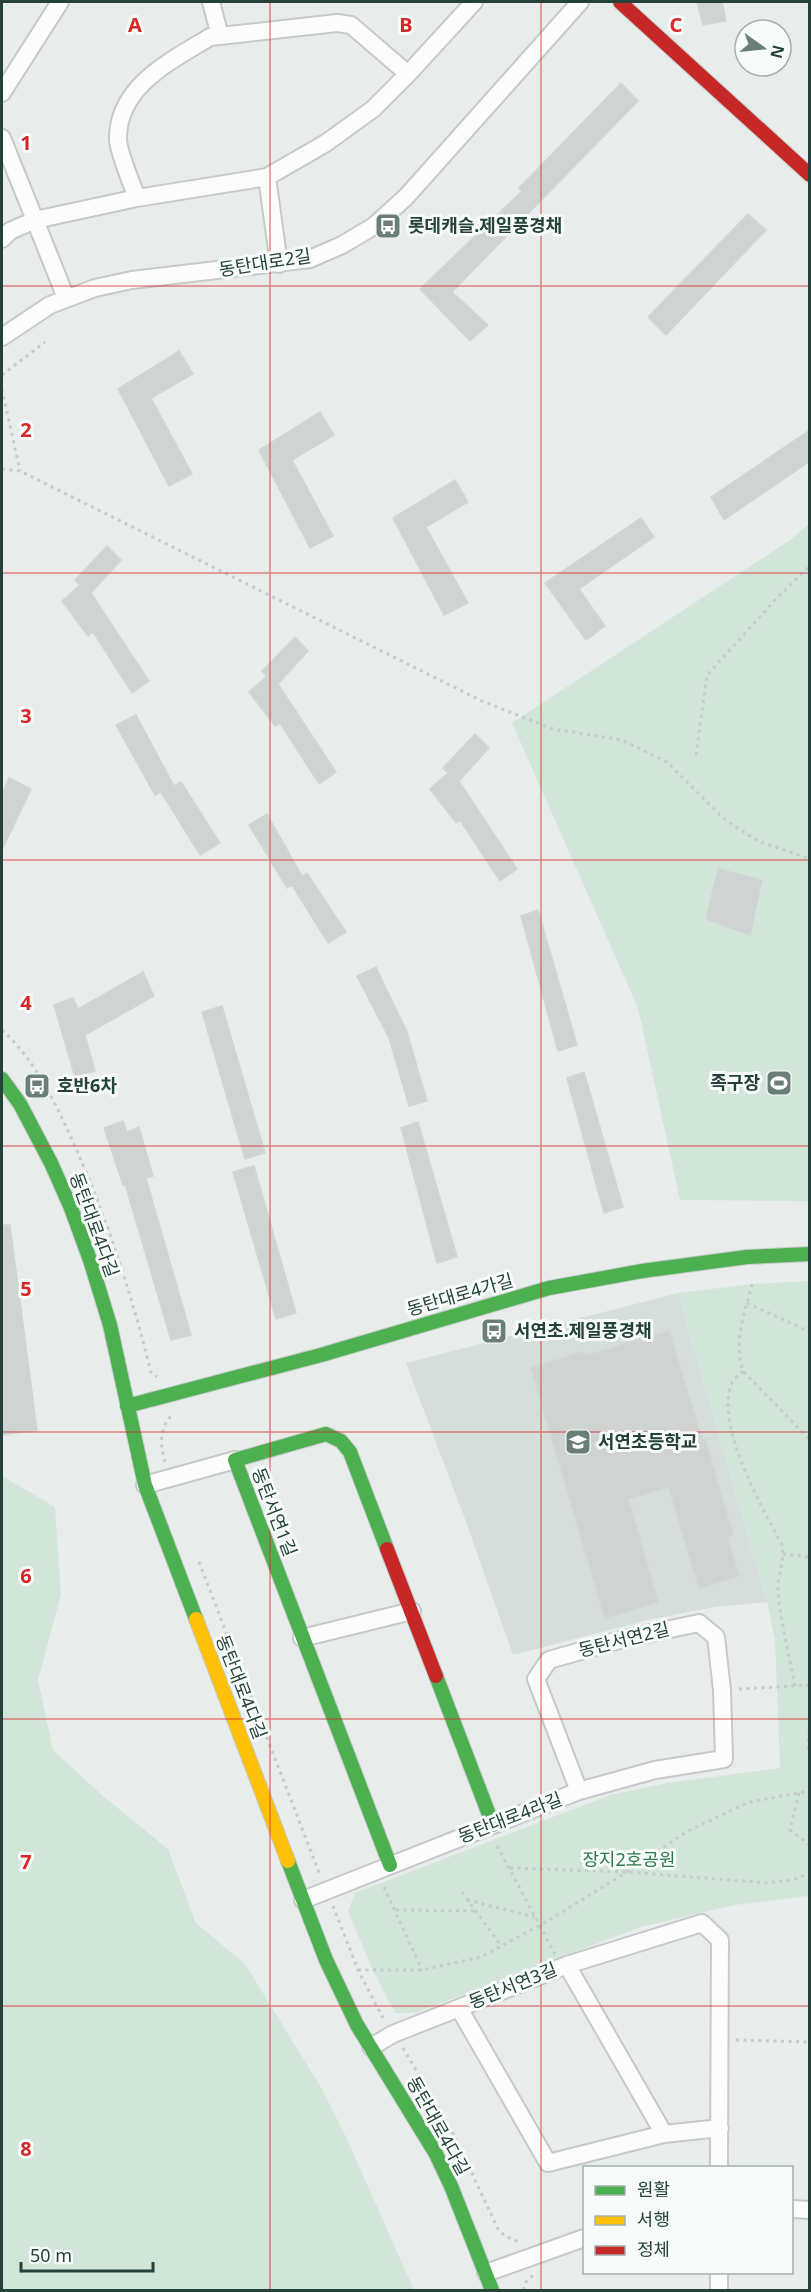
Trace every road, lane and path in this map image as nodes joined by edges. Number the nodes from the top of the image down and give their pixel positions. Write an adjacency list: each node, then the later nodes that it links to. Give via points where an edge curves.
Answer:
1 (60, 2): 8 (street)
2 (211, 2): 6 (street)
3 (474, 2): 7 (street)
4 (580, 2): 15 (street, 동탄대로2길, via 406,197 374,226 310,259)
5 (620, 2): 10 (street)
6 (220, 36): 7 (street, via 337,23 351,25); 12 (street, via 210,37 153,72 127,102 118,141)
7 (408, 74): 11 (street, via 374,109)
8 (2, 93)
9 (2, 138): 13 (street)
10 (810, 175)
11 (267, 177): 12 (street); 15 (street)
12 (137, 198): 13 (street)
13 (35, 220): 14 (street); 16 (street)
14 (2, 239)
15 (279, 264): 16 (street, 동탄대로2길, via 132,280)
16 (66, 298): 17 (street, 동탄대로2길)
17 (2, 337)
18 (45, 342): 19 (path)
19 (2, 375)
20 (2, 389): 22 (path)
21 (2, 469): 22 (path)
22 (20, 471): 25 (path, via 482,701 553,729 622,740 667,762 733,825 758,841)
23 (810, 566): 24 (path, via 706,675)
24 (696, 755)
25 (810, 859)
26 (2, 1030): 27 (path)
27 (6, 1034)
28 (2, 1079): 34 (street, 동탄대로4다길, via 25,1113 71,1208 110,1325)
29 (810, 1254): 34 (street, 동탄대로4가길, via 747,1257 549,1288)
30 (752, 1284): 31 (path)
31 (747, 1303): 32 (path); 33 (path, via 738,1342)
32 (810, 1332)
33 (743, 1371): 36 (path); 40 (path, via 733,1381 728,1407 733,1438)
34 (127, 1406): 39 (street, 동탄대로4다길)
35 (173, 1414): 37 (path, via 163,1430)
36 (810, 1440)
37 (164, 1458)
38 (236, 1460): 39 (street); 43 (street, 동탄서연1길, via 326,1434 340,1441 350,1452); 44 (street, 동탄서연1길)
39 (145, 1485): 62 (street, 동탄대로4다길)
40 (783, 1554): 42 (path); 46 (path, via 778,1593)
41 (196, 1557): 60 (path)
42 (810, 1557)
43 (412, 1611): 44 (street); 54 (street, 동탄서연1길)
44 (302, 1638): 56 (street, 동탄서연1길)
45 (810, 1685): 46 (path)
46 (795, 1686): 47 (path)
47 (722, 1690): 50 (street, 동탄서연2길); 51 (street, 동탄서연2길, via 716,1637 699,1623 549,1659 536,1679)
48 (810, 1717): 49 (path)
49 (810, 1753)
50 (724, 1759): 51 (street, 동탄대로4라길, via 655,1770)
51 (579, 1791): 54 (street, 동탄대로4라길)
52 (810, 1791): 53 (path)
53 (800, 1793): 55 (path, via 790,1830); 58 (path, via 748,1802 688,1831)
54 (493, 1825): 56 (street, 동탄대로4라길); 57 (path, via 494,1839)
55 (810, 1845)
56 (383, 1867): 62 (street, 동탄대로4라길); 64 (path)
57 (510, 1868): 58 (path); 67 (path)
58 (627, 1872): 59 (path, via 767,1882 792,1880); 68 (path)
59 (810, 1873)
60 (319, 1874)
61 (462, 1892): 63 (path)
62 (303, 1900): 78 (street, 동탄대로4다길, via 326,1960)
63 (468, 1900): 66 (path); 67 (path)
64 (395, 1910): 66 (path); 72 (path)
65 (335, 1911): 71 (path)
66 (475, 1911): 69 (path)
67 (535, 1917): 68 (path)
68 (540, 1926): 69 (path); 70 (path, via 557,1959)
69 (501, 1946): 72 (path, via 481,1957)
70 (567, 1965): 73 (street, 동탄서연3길); 75 (street, 동탄서연3길, via 702,1923 720,1940); 80 (street)
71 (358, 1970): 72 (path); 74 (path)
72 (422, 1970)
73 (459, 2008): 78 (street, via 393,2034); 80 (street, 동탄서연3길, via 548,2163)
74 (384, 2019)
75 (720, 2039): 76 (path); 79 (street, 동탄서연3길)
76 (810, 2042)
77 (403, 2047): 85 (path, via 452,2131 498,2229)
78 (371, 2048): 86 (street, 동탄대로4다길, via 436,2154)
79 (720, 2128): 80 (street, 동탄서연3길); 81 (street, 동탄서연3길)
80 (664, 2134)
81 (719, 2166)
82 (793, 2209): 83 (street)
83 (810, 2210)
84 (583, 2239): 86 (street)
85 (519, 2242)
86 (486, 2273): 88 (street, 동탄대로4다길)
87 (532, 2276): 89 (path)
88 (492, 2290)
89 (523, 2290)

